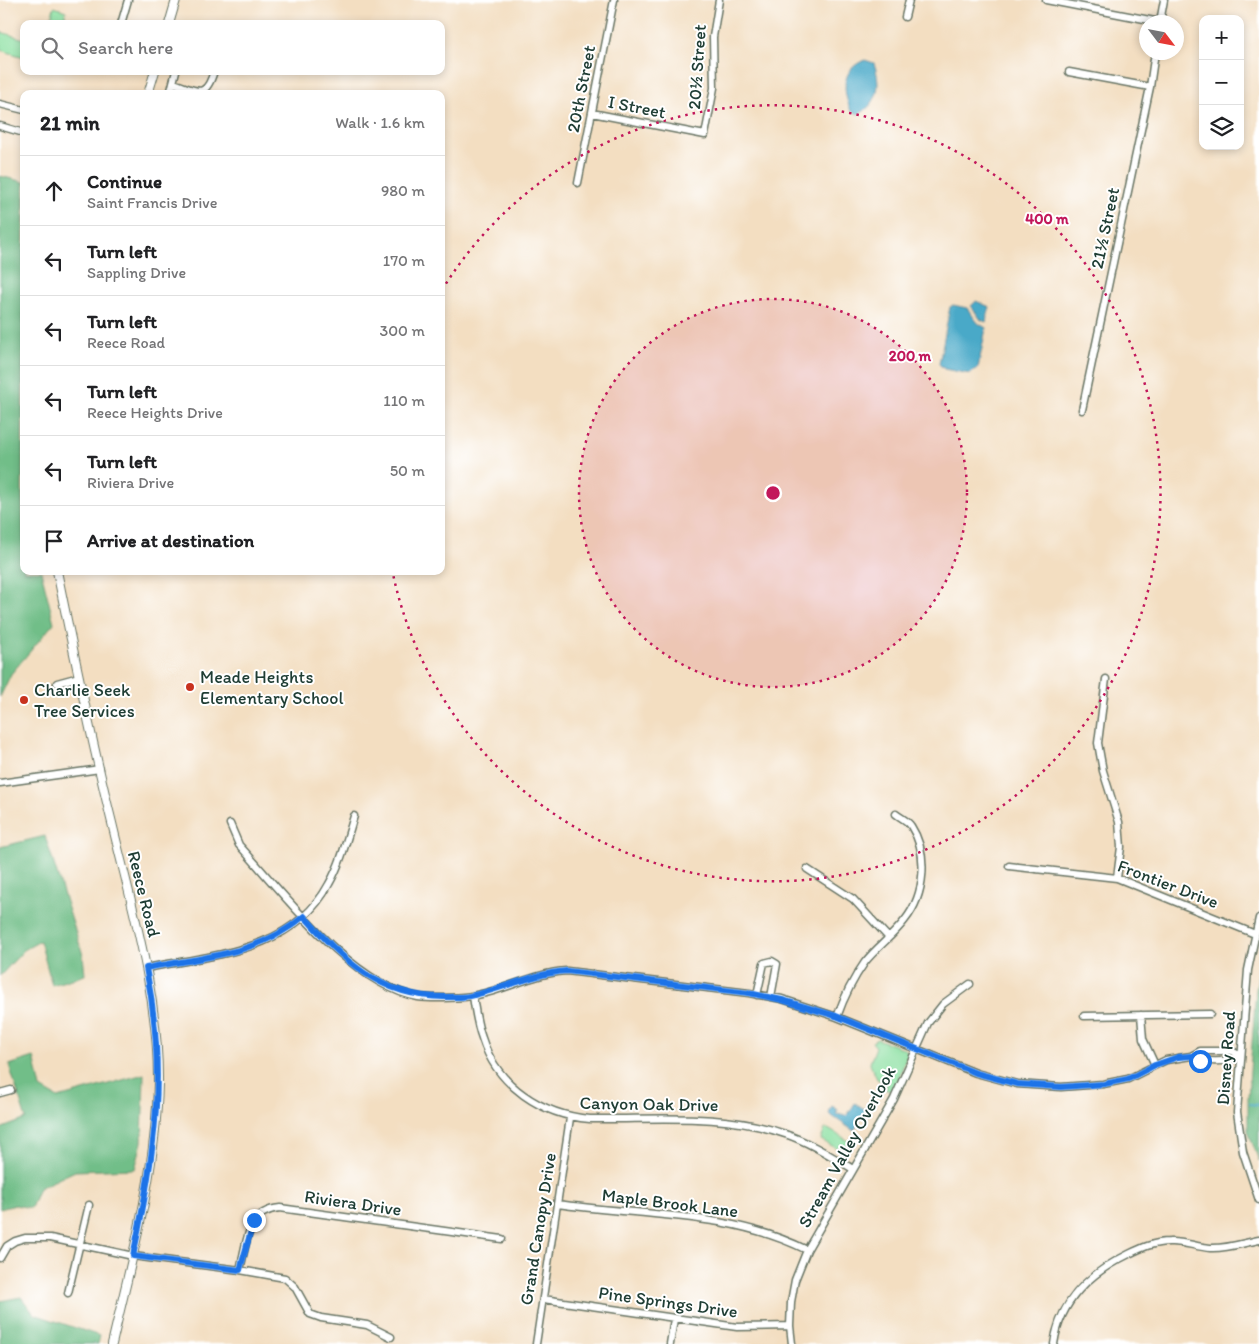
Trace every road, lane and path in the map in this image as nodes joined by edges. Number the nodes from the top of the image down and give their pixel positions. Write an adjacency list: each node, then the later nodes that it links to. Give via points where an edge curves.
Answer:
1 (128, 0): 11 (street)
2 (176, 0): 12 (main road)
3 (614, 0): 26 (street, 20th Street)
4 (720, 0): 29 (street, 20½ Street, via 713,37 714,88)
5 (909, 0): 9 (street)
6 (1046, 0): 10 (street)
7 (1164, 0): 8 (street)
8 (1161, 15)
9 (906, 17)
10 (1139, 18)
11 (122, 20)
12 (170, 20)
13 (1154, 60): 19 (street, 21½ Street)
14 (1069, 72): 19 (street)
15 (154, 75): 20 (main road)
16 (175, 75): 18 (street)
17 (213, 75): 23 (street)
18 (173, 83): 21 (street); 22 (street)
19 (1150, 87): 31 (street, 21½ Street)
20 (149, 90)
21 (171, 90)
22 (195, 90)
23 (206, 90)
24 (0, 104): 25 (street)
25 (20, 109)
26 (592, 113): 29 (street, I Street); 30 (street, 20th Street)
27 (0, 126): 28 (street)
28 (20, 132)
29 (705, 135)
30 (578, 183)
31 (1082, 410)
32 (58, 575): 33 (main road, Reece Road)
33 (79, 677): 35 (street); 36 (main road, Reece Road)
34 (1106, 680): 43 (street, via 1098,743 1119,822 1121,847)
35 (57, 683)
36 (100, 769): 37 (street); 48 (main road, Reece Road)
37 (0, 783)
38 (896, 814): 47 (street, via 910,824 915,834 922,870 912,908 903,923)
39 (354, 816): 44 (street, via 336,870 320,898)
40 (230, 824): 44 (street, via 239,845)
41 (1009, 866): 43 (street, Frontier Drive)
42 (807, 869): 47 (street, via 853,899)
43 (1117, 878): 46 (street, Frontier Drive)
44 (304, 916): 48 (street, via 288,930 251,948); 51 (street, via 342,956 378,982 419,997)
45 (1259, 918): 46 (street, Disney Road)
46 (1255, 934): 58 (street, Disney Road, via 1248,970)
47 (888, 937): 55 (street, via 854,979)
48 (146, 968): 71 (main road, Reece Road, via 156,1032 157,1110 151,1169)
49 (970, 984): 57 (street, Stream Valley Overlook, via 935,1013)
50 (757, 995): 51 (street, via 567,971); 52 (street); 52 (street, via 764,963 772,961 777,964)
51 (472, 996): 62 (street, Canyon Oak Drive, via 481,1038 506,1080 530,1100)
52 (771, 997): 55 (street)
53 (1210, 1014): 54 (street)
54 (1141, 1015): 56 (street); 59 (street, via 1144,1038)
55 (836, 1016): 57 (street)
56 (1084, 1016)
57 (916, 1049): 59 (street, via 989,1077 1034,1086 1118,1082); 63 (street, Stream Valley Overlook, via 894,1099)
58 (1240, 1056): 59 (street, via 1232,1060 1200,1061 1191,1056 1178,1057); 64 (street, Disney Road, via 1239,1129)
59 (1155, 1065)
60 (11, 1090): 61 (street)
61 (0, 1093)
62 (570, 1118): 63 (street, Canyon Oak Drive, via 716,1120 746,1124 797,1138); 65 (street, Grand Canopy Drive)
63 (854, 1169): 70 (street, Stream Valley Overlook)
64 (1259, 1200)
65 (557, 1204): 70 (street, Maple Brook Lane, via 714,1220 760,1231); 75 (street, Grand Canopy Drive)
66 (89, 1205): 69 (street)
67 (502, 1238): 73 (street, Riviera Drive, via 269,1209 254,1220)
68 (1259, 1240): 83 (street, via 1218,1248 1167,1242 1153,1244 1114,1261 1073,1295 1062,1316)
69 (80, 1244): 71 (street); 72 (street, via 50,1238 25,1238 7,1246); 74 (street)
70 (807, 1250): 77 (street, Stream Valley Overlook, via 793,1290)
71 (133, 1256): 73 (street); 79 (main road, Reece Road)
72 (0, 1258)
73 (240, 1270): 78 (street, via 285,1278 295,1287 310,1314 367,1325)
74 (68, 1293)
75 (543, 1299): 76 (street, Pine Springs Drive); 80 (street, Grand Canopy Drive)
76 (674, 1319): 77 (street, Pine Springs Drive, via 737,1327); 81 (street)
77 (790, 1326): 82 (street, Stream Valley Overlook)
78 (391, 1336)
79 (112, 1344)
80 (536, 1344)
81 (670, 1344)
82 (792, 1344)
83 (1054, 1344)

